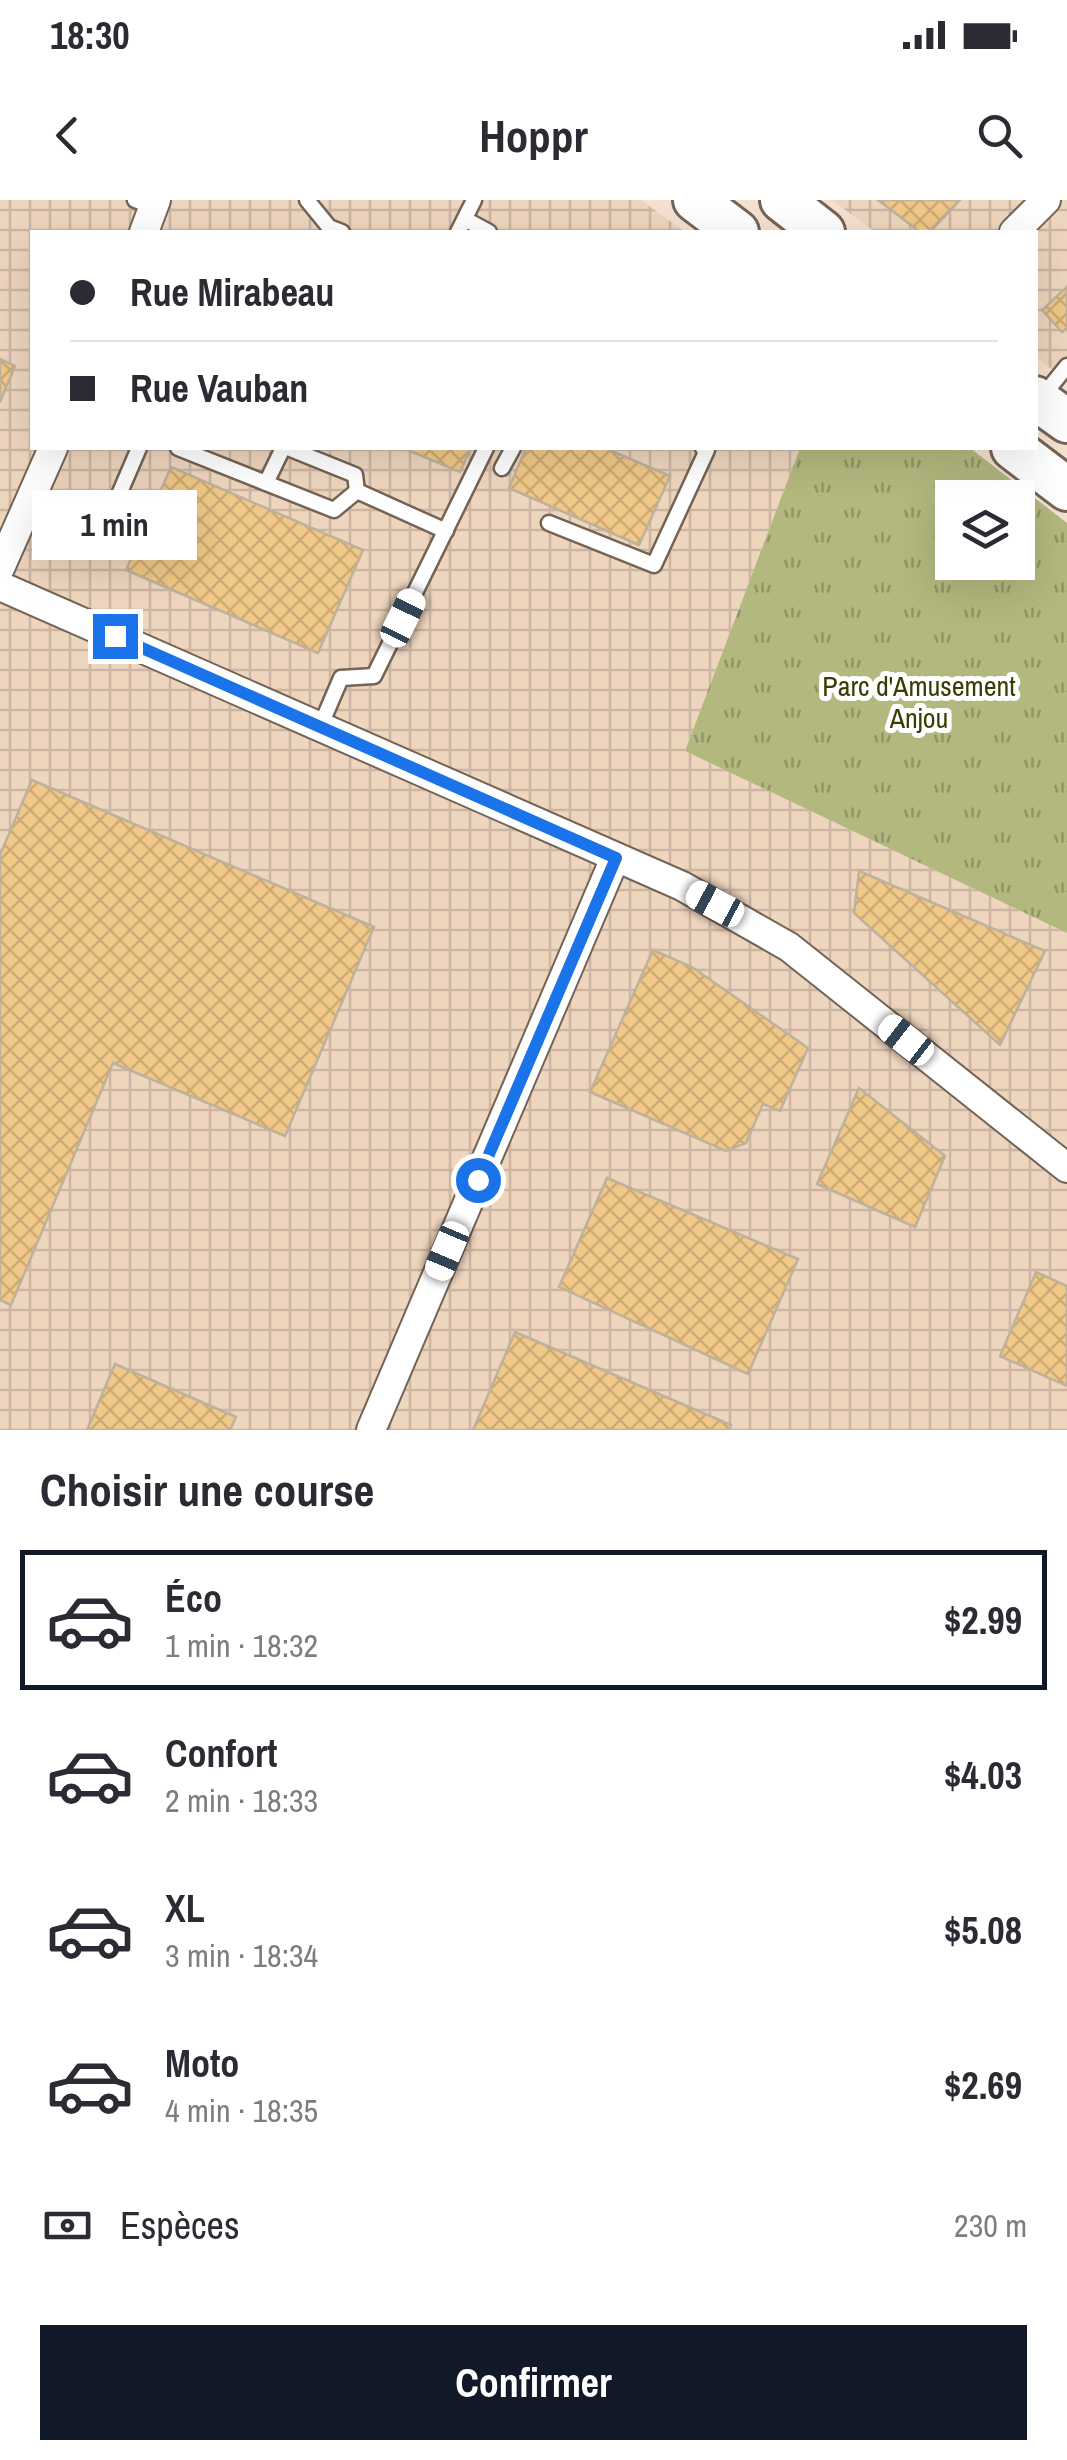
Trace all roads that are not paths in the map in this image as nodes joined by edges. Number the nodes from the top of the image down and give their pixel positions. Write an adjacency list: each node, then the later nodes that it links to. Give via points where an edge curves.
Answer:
1 (311, 200): 6 (lane)
2 (474, 200): 5 (lane)
3 (782, 200): 7 (main road)
4 (1046, 200): 8 (street)
5 (462, 226)
6 (337, 230)
7 (820, 230)
8 (1016, 230)
9 (1067, 366): 10 (lane)
10 (1047, 407)
11 (52, 450): 24 (street)
12 (138, 450): 24 (lane, via 102,534)
13 (190, 450): 21 (lane)
14 (284, 450): 21 (lane)
15 (290, 450): 23 (lane, via 355,474)
16 (485, 450): 26 (lane)
17 (512, 450): 20 (lane)
18 (706, 450): 25 (lane, via 654,565)
19 (1017, 450): 22 (main road)
20 (502, 468)
21 (266, 482): 23 (lane, via 334,510)
22 (1067, 489)
23 (356, 491): 26 (lane)
24 (28, 504): 27 (street)
25 (550, 523)
26 (446, 531): 29 (lane, via 374,676 342,678)
27 (0, 568)
28 (0, 586): 29 (street)
29 (320, 727): 30 (street)
30 (616, 858): 31 (street, via 682,886 789,947); 32 (street)
31 (1067, 1168)
32 (370, 1430)

